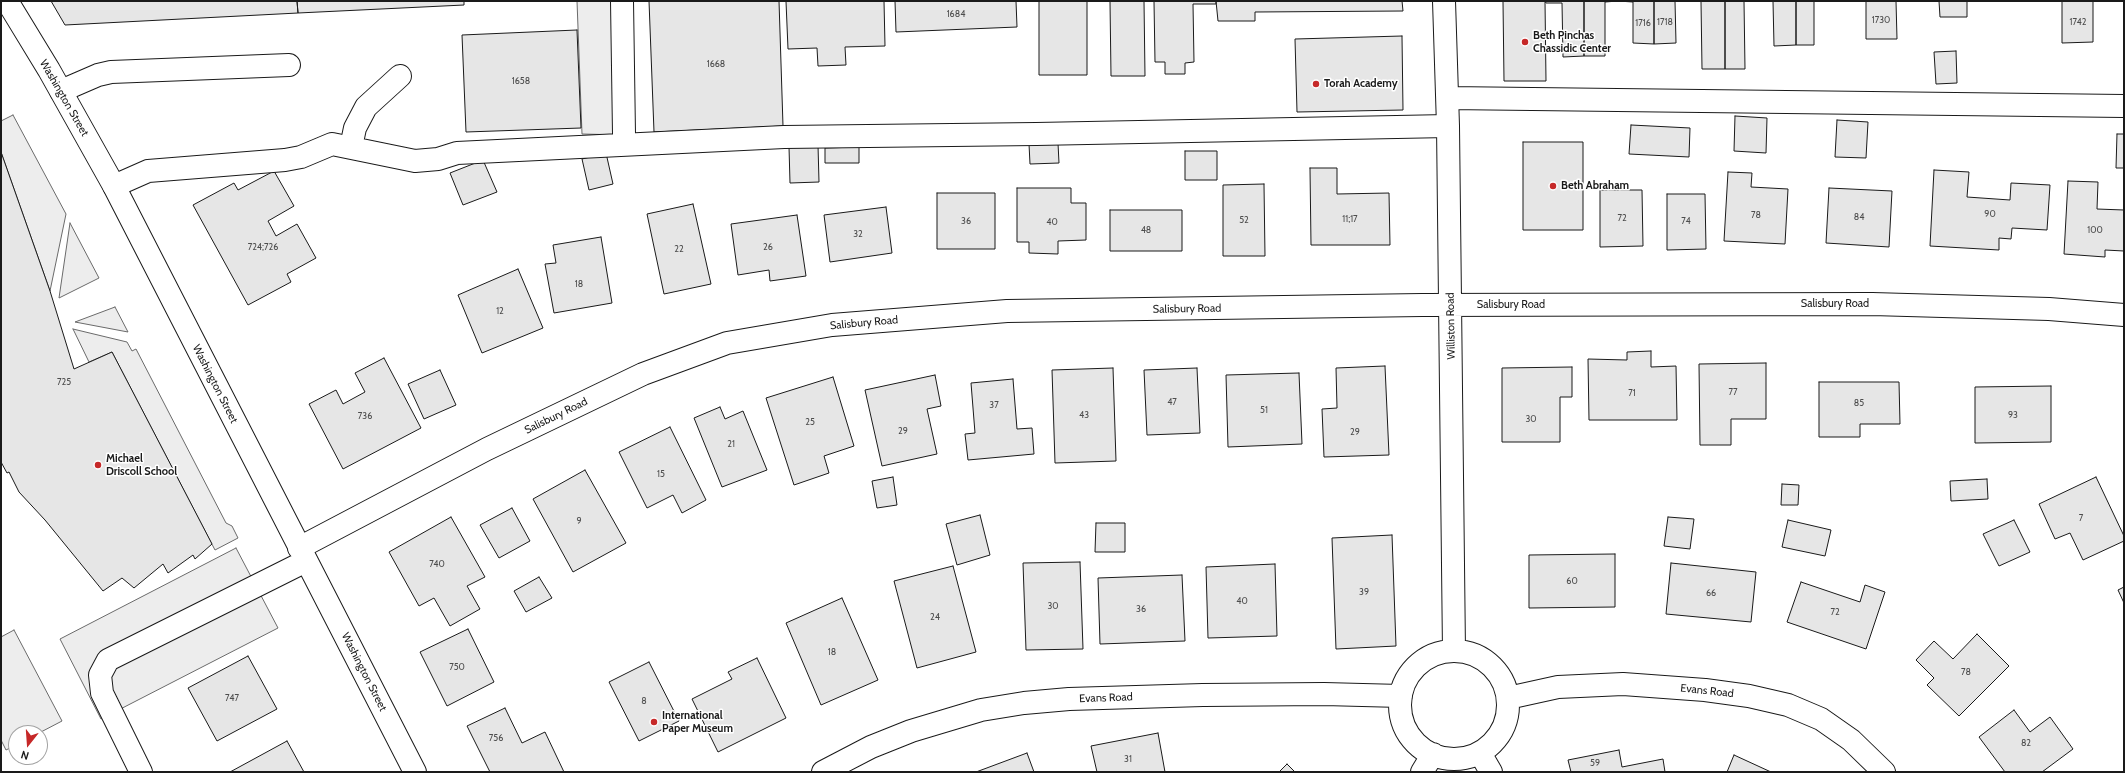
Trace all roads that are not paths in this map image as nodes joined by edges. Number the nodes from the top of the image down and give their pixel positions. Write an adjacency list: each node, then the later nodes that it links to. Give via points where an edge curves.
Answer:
1 (7, 1): 6 (street, Washington Street)
2 (622, 1): 10 (street)
3 (1444, 1): 7 (street, Williston Road)
4 (290, 65): 6 (street, via 112,72 98,75)
5 (400, 76): 11 (street, via 366,107 355,128)
6 (61, 92): 12 (street, Washington Street)
7 (1448, 98): 8 (street); 9 (street, Williston Road)
8 (2124, 106)
9 (1448, 126): 11 (street, via 784,136 457,153 415,161); 13 (street, Williston Road)
10 (624, 134)
11 (351, 147): 12 (street, via 328,144 306,155 286,160 148,171)
12 (114, 186): 15 (street, Washington Street)
13 (1451, 305): 14 (street, Salisbury Road, via 1880,304 2049,309); 15 (street, Salisbury Road, via 1007,311 832,325 727,343 643,374 487,449); 16 (street, Williston Road)
14 (2124, 315)
15 (303, 554): 21 (street, Salisbury Road, via 108,660 100,675 102,693); 22 (street, Washington Street)
16 (1454, 651): 17 (street, via 1436,654 1419,664 1407,679); 18 (street, via 1471,654 1486,661 1500,677)
17 (1401, 696): 20 (street, via 1400,708 1407,731 1422,749); 23 (street, Evans Road, via 1203,695 1069,699 1009,705 962,715 891,738)
18 (1508, 698): 19 (street, via 1503,730); 25 (street, Evans Road, via 1558,688 1623,684 1749,696 1788,705 1820,719 1851,740)
19 (1480, 753): 20 (street, via 1468,758); 24 (street)
20 (1428, 763)
21 (141, 772)
22 (415, 772)
23 (824, 772)
24 (1490, 772)
25 (1884, 772)

